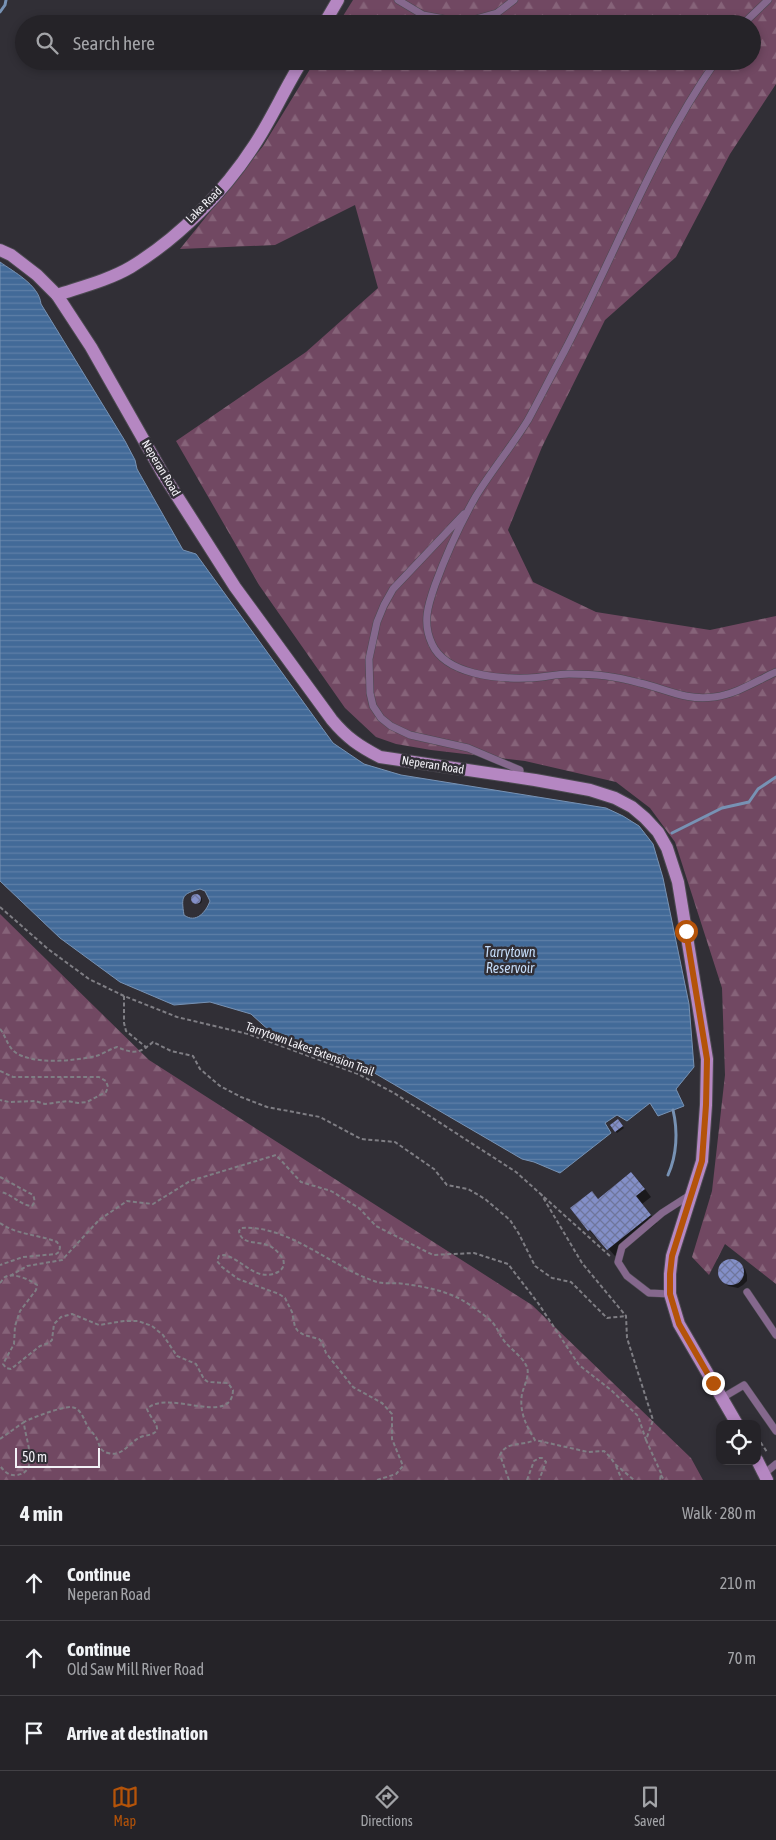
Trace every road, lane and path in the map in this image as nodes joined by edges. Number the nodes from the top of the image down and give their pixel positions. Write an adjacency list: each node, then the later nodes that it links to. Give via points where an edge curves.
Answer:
1 (338, 0): 5 (street)
2 (398, 0): 6 (lane)
3 (514, 0): 7 (lane)
4 (768, 0): 8 (lane)
5 (329, 15)
6 (423, 15)
7 (490, 15)
8 (752, 15)
9 (297, 70): 12 (street, Lake Road, via 255,144 228,181 195,215 130,268)
10 (710, 70): 13 (lane, via 649,174 527,421)
11 (0, 250): 12 (street, Neperan Road, via 37,275)
12 (57, 296): 15 (street, Neperan Road, via 235,587 348,738 380,757)
13 (468, 510): 14 (lane, via 426,611 426,627 432,643 438,655 449,664 494,677 602,674 691,698 715,697 740,690); 15 (lane, via 393,589 384,605 369,659 370,693 373,706 391,726 410,735 468,748 520,770)
14 (776, 672)
15 (520, 778): 25 (street, Neperan Road, via 590,790 615,798 646,818 668,848 678,882 707,1059 702,1161)
16 (0, 907): 17 (path, Tarrytown Lakes Extension Trail, via 82,974)
17 (124, 996): 19 (path, via 126,1031); 24 (path, Tarrytown Lakes Extension Trail, via 178,1017 248,1034 358,1074 394,1093 508,1167)
18 (0, 1029): 19 (path, via 14,1051 28,1059 83,1058 118,1047 131,1052)
19 (147, 1048): 33 (path, via 153,1042 192,1056 200,1069 220,1086 267,1107 320,1117 361,1139 395,1142 434,1169 447,1185 468,1189 510,1220 535,1266 552,1278 571,1282 607,1318)
20 (0, 1071): 21 (path, via 13,1078 98,1077 106,1081 108,1088 106,1092 78,1104)
21 (0, 1100)
22 (0, 1177): 23 (path, via 35,1199 32,1206 22,1205 12,1196)
23 (0, 1192)
24 (541, 1194): 27 (path, Tarrytown Lakes Extension Trail); 33 (path, via 582,1263)
25 (693, 1194): 27 (lane, via 662,1213 622,1247); 32 (street, Neperan Road, via 672,1256)
26 (0, 1223): 28 (path, via 26,1235 56,1242 60,1247 56,1254 23,1256)
27 (618, 1262): 32 (lane, via 627,1276 649,1294)
28 (0, 1265)
29 (10, 1276): 30 (path); 37 (path, via 30,1280 37,1285 20,1311 14,1344 3,1364 6,1368 11,1370 40,1346 49,1343 54,1324 61,1317 72,1314 99,1325 138,1321 152,1326 163,1334 177,1356 196,1364 204,1379 228,1383 233,1390 226,1404 211,1408 170,1402 154,1404 148,1409 157,1424 155,1432 140,1437 116,1454 102,1451 81,1414 74,1408 56,1409); 41 (path, via 27,1266 62,1260 99,1220 127,1201 152,1204 190,1180 276,1155 301,1182 331,1191 359,1208 376,1226 433,1256 474,1253 508,1264 580,1365 638,1416)
30 (0, 1283)
31 (747, 1292): 34 (lane)
32 (670, 1294): 35 (street, Neperan Road, via 679,1324)
33 (626, 1316): 41 (path, via 627,1338 653,1420)
34 (776, 1335)
35 (722, 1398): 36 (street, Neperan Road); 38 (lane, via 744,1385)
36 (735, 1420)
37 (24, 1422): 39 (path); 45 (path, via 30,1447 26,1472 13,1476)
38 (776, 1431)
39 (0, 1439)
40 (535, 1440): 42 (path, via 588,1452 604,1451); 49 (path, via 527,1428 522,1407 526,1364 493,1323 465,1301 432,1289 375,1282 277,1233 241,1228 239,1234 244,1240 276,1250 283,1259 283,1266 273,1274 262,1275 224,1255 217,1261 238,1279 285,1298 298,1331 322,1342 326,1353 353,1387 382,1403 392,1414 392,1439 403,1466 396,1474); 50 (path, via 502,1450 500,1455)
41 (646, 1440): 46 (path)
42 (615, 1464): 48 (path); 53 (path)
43 (776, 1464): 47 (lane)
44 (759, 1465): 47 (street)
45 (0, 1466)
46 (660, 1475): 55 (path); 56 (path)
47 (765, 1477)
48 (630, 1478): 54 (path)
49 (377, 1480)
50 (509, 1480)
51 (527, 1480): 52 (path, via 534,1461 542,1458 546,1462)
52 (539, 1480)
53 (622, 1480)
54 (634, 1480)
55 (660, 1480)
56 (664, 1480)

